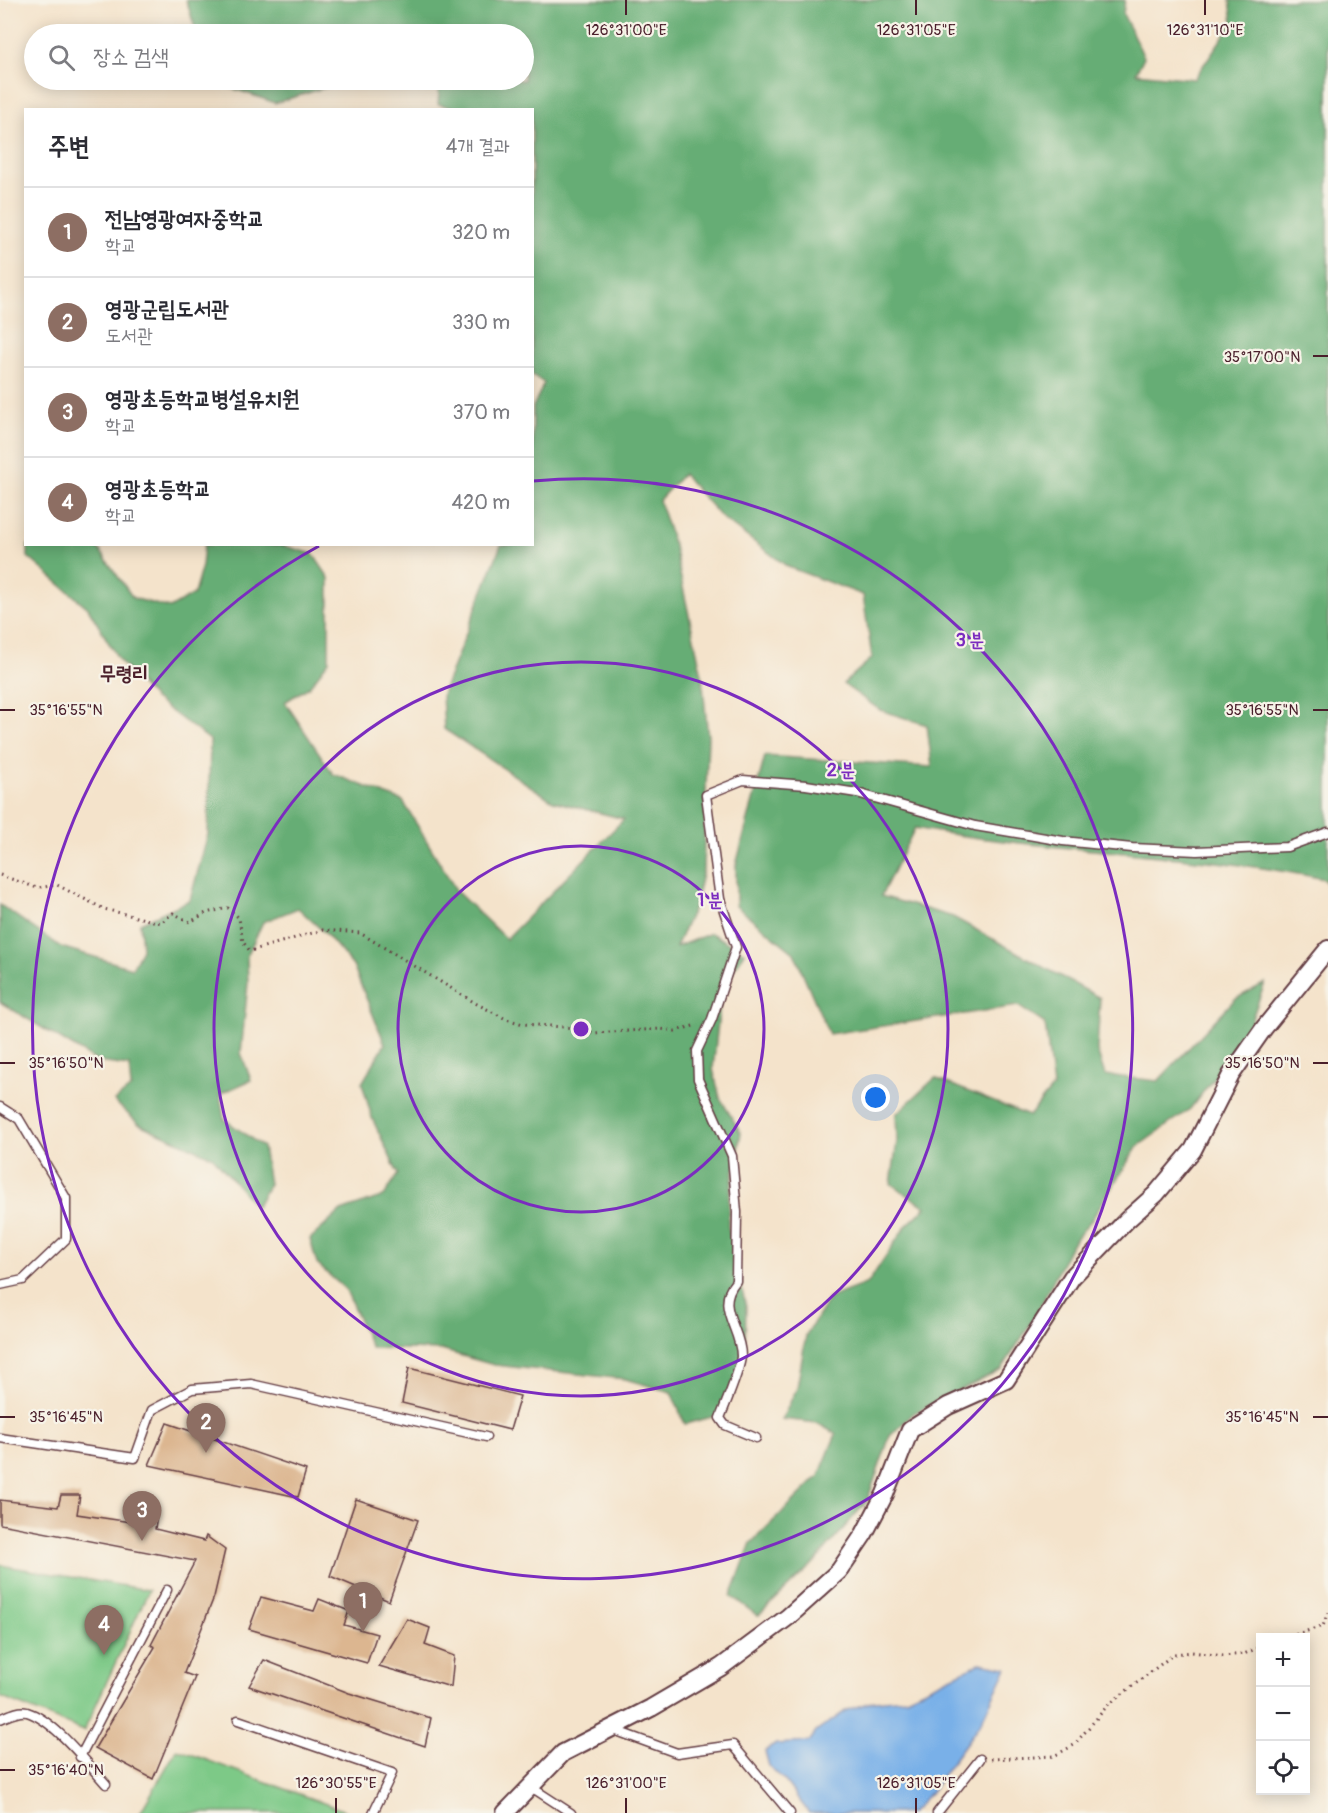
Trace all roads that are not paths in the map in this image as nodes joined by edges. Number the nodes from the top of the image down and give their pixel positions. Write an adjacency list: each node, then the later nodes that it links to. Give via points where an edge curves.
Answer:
1 (1328, 832): 7 (lane, via 1287,847 1197,851 1131,848 975,826 857,793 806,785 743,780 706,795 720,899 736,946 697,1051 698,1079 732,1156 737,1212 736,1281 728,1290 726,1301 741,1357 720,1419)
2 (1328, 949): 11 (street, via 1231,1075 1193,1150 1156,1194 1072,1277 1021,1361 1005,1380 948,1406 910,1430 885,1494 839,1571 788,1617 721,1667 651,1708)
3 (0, 1107): 4 (lane, via 19,1119 66,1198 66,1239 23,1280)
4 (0, 1285)
5 (486, 1437): 6 (lane, via 251,1384 192,1389 152,1410 135,1458)
6 (0, 1438)
7 (756, 1438)
8 (167, 1590): 12 (lane)
9 (0, 1719): 12 (lane, via 26,1712 47,1723)
10 (238, 1720): 16 (lane, via 392,1773)
11 (608, 1727): 15 (street, via 563,1753); 19 (lane, via 676,1753 734,1745)
12 (80, 1757): 14 (lane)
13 (981, 1759): 20 (lane)
14 (106, 1784)
15 (531, 1787): 17 (street); 18 (lane)
16 (373, 1813)
17 (505, 1813)
18 (570, 1813)
19 (790, 1813)
20 (937, 1813)

